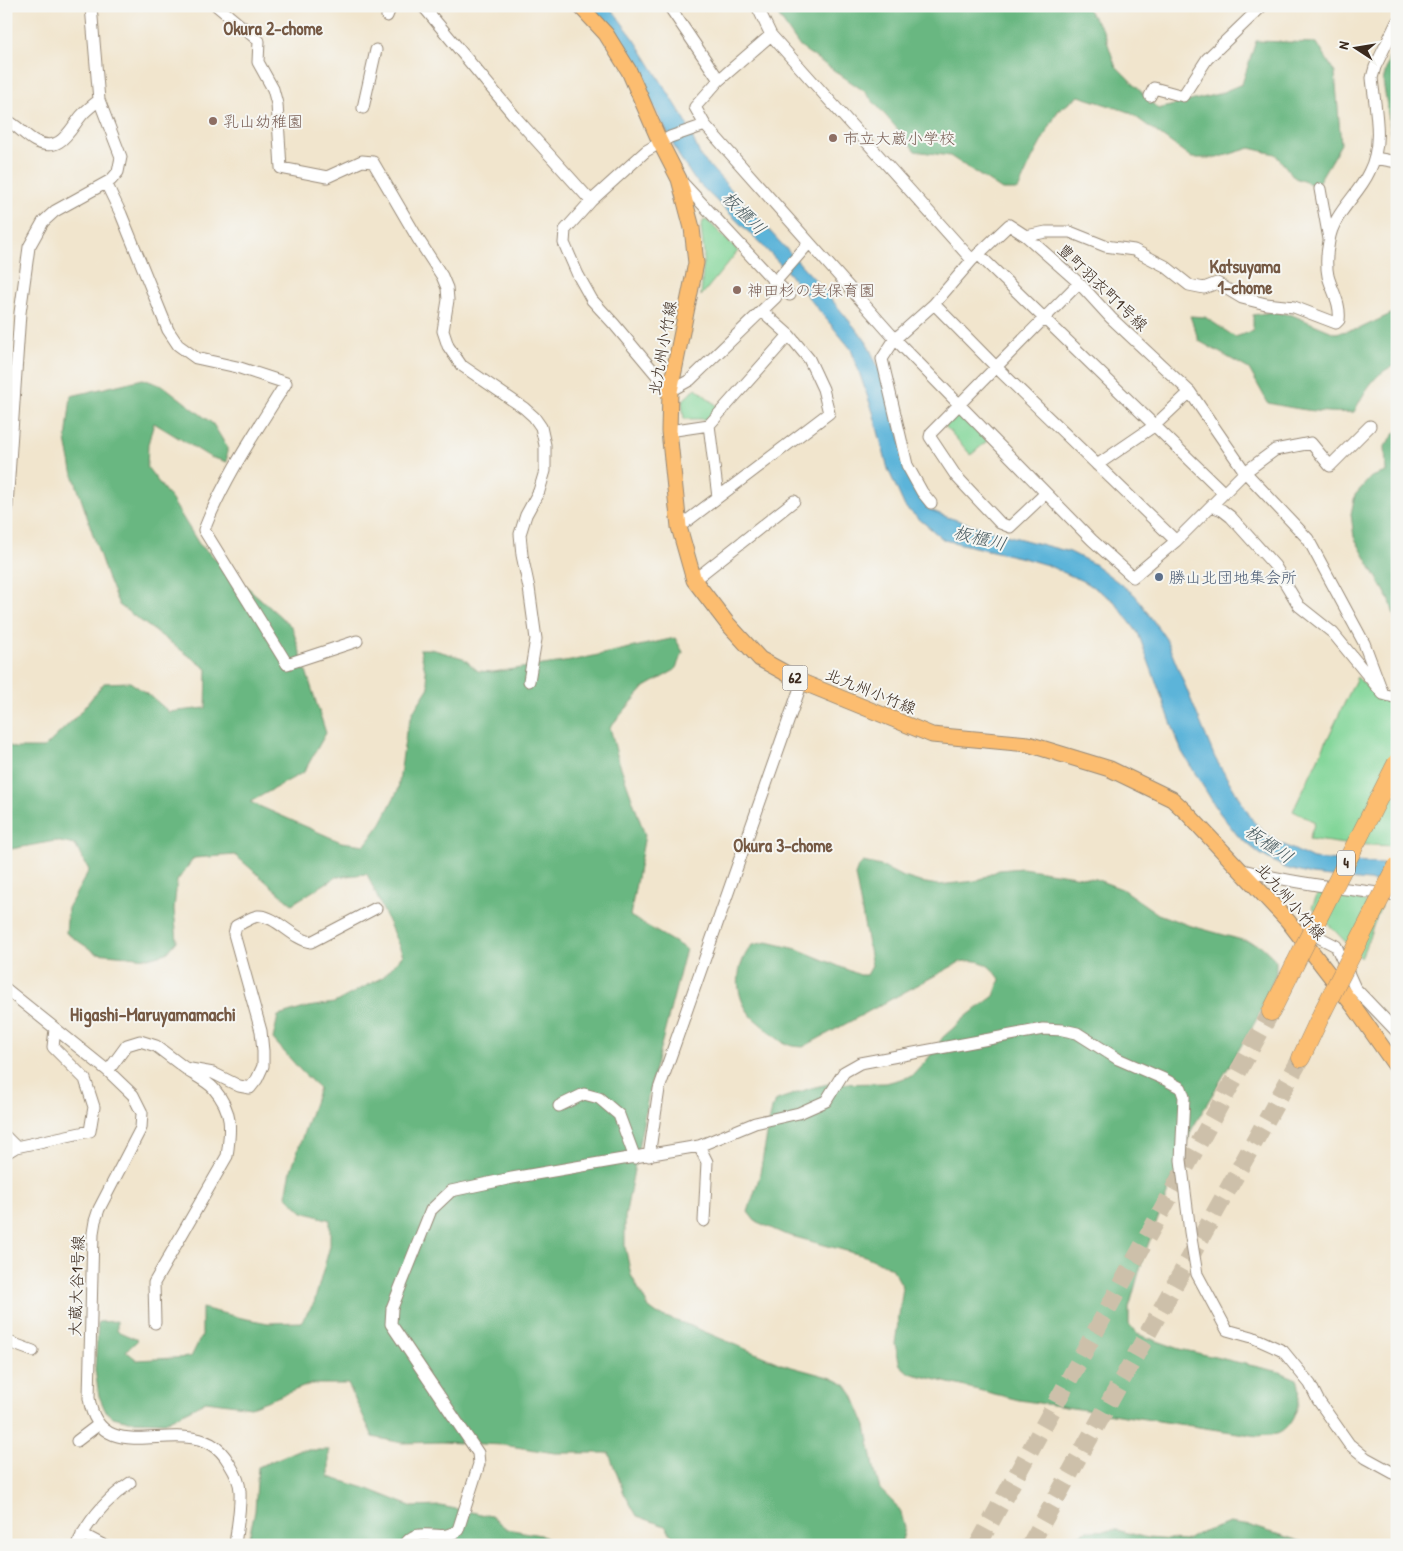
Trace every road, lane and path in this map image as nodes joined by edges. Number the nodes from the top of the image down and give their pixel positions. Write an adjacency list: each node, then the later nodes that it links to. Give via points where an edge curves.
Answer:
1 (91, 6): 13 (street)
2 (217, 6): 57 (street, via 259,41 258,62 277,104 281,168 327,176 362,161 373,162 447,288 443,331 448,346 461,365 524,408 541,427 546,444 545,471 540,491 526,515 520,534 536,639)
3 (423, 6): 23 (street)
4 (580, 6): 17 (main road, 北九州小竹線 / 62, via 606,34)
5 (669, 6): 11 (street)
6 (757, 6): 9 (street)
7 (1262, 6): 12 (street, via 1207,59 1183,96 1154,88)
8 (1397, 22): 18 (street, via 1372,78 1378,144)
9 (771, 35): 11 (street); 27 (street)
10 (376, 50): 14 (street)
11 (719, 80): 16 (street, via 695,106)
12 (1150, 96)
13 (99, 100): 15 (street, via 82,114 61,142 37,142); 21 (street, via 121,156 118,172)
14 (363, 108)
15 (6, 120)
16 (705, 124): 17 (street); 26 (street)
17 (665, 139): 20 (main road, 北九州小竹線 / 62); 23 (street, via 646,151)
18 (1375, 158): 19 (street); 25 (street, via 1369,174 1335,222)
19 (1397, 162)
20 (679, 179): 28 (street); 37 (main road, 北九州小竹線 / 62, via 692,228 696,263)
21 (106, 183): 52 (street, via 55,211 43,222 29,246 20,313); 56 (street, via 168,330 178,345 196,358 286,383 243,453 204,530 287,664)
22 (1320, 189): 25 (street)
23 (591, 201): 37 (street, via 565,230 564,243 592,300)
24 (1026, 236): 25 (street, via 1070,232 1105,246 1134,250 1165,266 1189,285 1204,288 1216,283 1242,298 1294,306 1336,323 1340,310 1328,274); 27 (street, 豊町羽衣町1号線, via 1009,225); 29 (street, 豊町羽衣町1号線)
25 (1329, 241)
26 (809, 243): 28 (street); 35 (street)
27 (975, 257): 31 (street); 33 (street)
28 (777, 279): 30 (street); 32 (street, via 776,297)
29 (1079, 283): 33 (street); 38 (street, 豊町羽衣町1号線, via 1111,318)
30 (790, 295)
31 (934, 304): 35 (street); 36 (street)
32 (762, 311): 34 (street); 37 (street, via 690,380)
33 (1044, 319): 36 (street); 41 (street)
34 (789, 335): 40 (street); 48 (street, via 809,359 823,389 829,413)
35 (895, 339): 39 (street); 50 (street, via 882,359 907,465)
36 (996, 367): 39 (street); 44 (street)
37 (670, 391): 43 (main road, 北九州小竹線 / 62)
38 (1190, 392): 41 (street); 45 (street, 豊町羽衣町1号線)
39 (959, 405): 47 (street); 47 (street, via 930,437 956,476 1000,523 1010,528)
40 (709, 425): 43 (street); 48 (street)
41 (1154, 426): 44 (street); 46 (street)
42 (1370, 426): 45 (street, via 1330,466 1311,443 1275,450)
43 (669, 431): 53 (main road, 北九州小竹線 / 62)
44 (1098, 465): 54 (street)
45 (1245, 472): 46 (street); 59 (street, 豊町羽衣町1号線, via 1308,539 1364,643)
46 (1223, 492): 51 (street)
47 (1046, 493): 54 (street, via 1133,576)
48 (718, 497): 53 (street)
49 (794, 501): 55 (street)
50 (931, 503)
51 (1212, 506): 54 (street); 59 (street, via 1231,517 1274,566 1299,606 1333,633)
52 (6, 521)
53 (678, 527): 55 (main road, 北九州小竹線 / 62)
54 (1176, 541)
55 (694, 580): 58 (main road, 北九州小竹線 / 62, via 760,658)
56 (357, 641)
57 (529, 681)
58 (802, 682): 63 (main road, 北九州小竹線 / 62, via 932,735 1028,744 1110,769 1172,799); 79 (street, via 659,1089)
59 (1383, 694): 60 (street)
60 (1397, 698)
61 (1397, 762): 68 (highway, 4, bridge)
62 (1397, 866): 71 (highway, bridge)
63 (1239, 869): 64 (street, via 1274,879 1330,888); 66 (main road, 北九州小竹線 / 62)
64 (1397, 894)
65 (376, 908): 72 (street, via 311,942 303,941 268,918 256,916 236,926 234,934 261,1031 263,1066 250,1088 213,1073)
66 (1288, 921): 70 (street, via 1336,946 1355,988); 73 (main road, 北九州小竹線 / 62)
67 (6, 989): 69 (street, 大蔵大谷1号線)
68 (1271, 1012)
69 (55, 1029): 74 (street, 大蔵大谷1号線); 78 (street, via 53,1047 85,1079 94,1108 90,1131)
70 (1397, 1032)
71 (1301, 1058)
72 (185, 1068): 74 (street, via 156,1046 140,1042 127,1045); 82 (street, via 214,1088 229,1112 230,1136 227,1156 154,1282)
73 (1397, 1068)
74 (108, 1071): 85 (street, 大蔵大谷1号線, via 134,1095 142,1113 141,1128 99,1209 93,1233 89,1398 91,1412)
75 (559, 1106): 80 (street, via 584,1094 599,1098 619,1115)
76 (6, 1137): 78 (street)
77 (699, 1146): 79 (street); 81 (street, via 706,1162); 87 (street, via 755,1123 799,1113 826,1102 844,1072 860,1063 1043,1029 1078,1033 1118,1059 1180,1088 1184,1097 1181,1160 1197,1274 1227,1330 1283,1351 1310,1384 1349,1444 1366,1458)
78 (11, 1150)
79 (648, 1156): 80 (street)
80 (635, 1158): 93 (street, via 451,1191 431,1210 392,1308 391,1324 478,1452 479,1464 458,1530 444,1537 416,1535)
81 (704, 1221)
82 (155, 1323)
83 (6, 1340): 84 (street)
84 (33, 1350)
85 (98, 1425): 86 (street); 92 (street, via 122,1437 194,1438 211,1444 224,1455 234,1470 240,1490)
86 (76, 1441)
87 (1397, 1475)
88 (130, 1483): 89 (street, via 113,1495)
89 (82, 1534): 90 (street); 91 (street)
90 (77, 1545)
91 (103, 1545)
92 (235, 1545)
93 (405, 1545)

